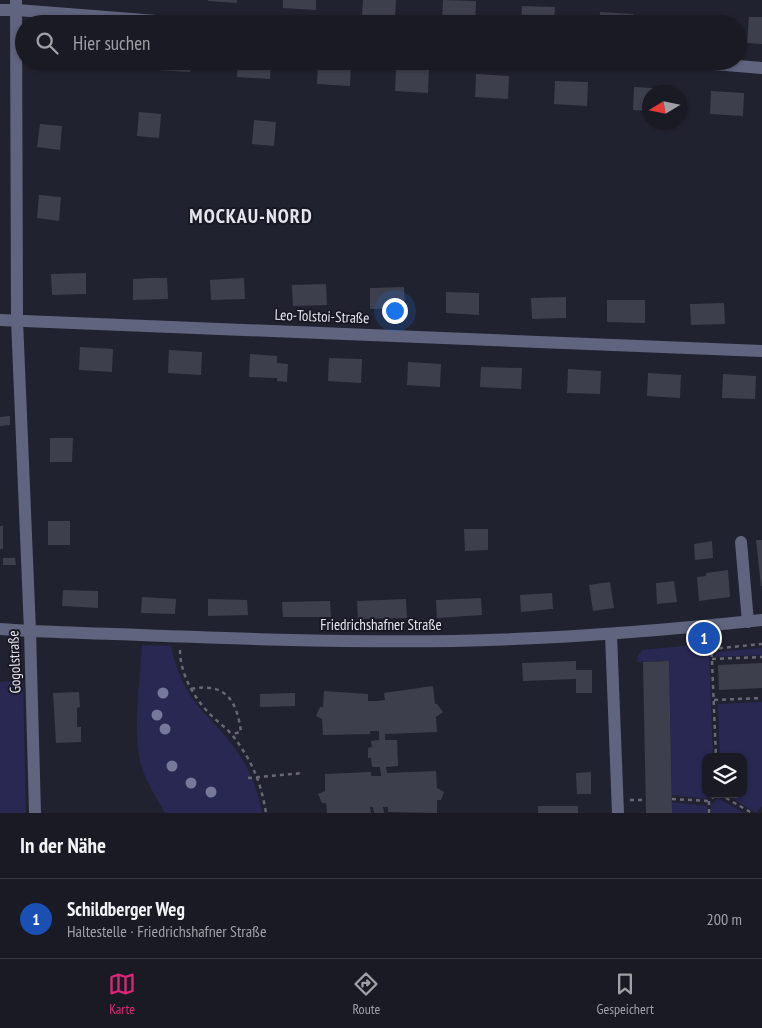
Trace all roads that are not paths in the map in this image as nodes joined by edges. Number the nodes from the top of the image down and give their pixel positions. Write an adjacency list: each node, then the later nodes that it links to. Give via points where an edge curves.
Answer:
1 (16, 5): 2 (street); 3 (street)
2 (0, 10)
3 (110, 15)
4 (747, 67): 5 (street)
5 (762, 68)
6 (16, 70): 8 (street, Gogolstraße)
7 (0, 320): 8 (street, Leo-Tolstoi-Straße)
8 (17, 320): 9 (street, Leo-Tolstoi-Straße); 14 (street, Gogolstraße)
9 (762, 351)
10 (741, 542): 12 (street)
11 (762, 620): 12 (street, Friedrichshafner Straße)
12 (748, 622): 15 (street, Friedrichshafner Straße)
13 (0, 629): 14 (street, Friedrichshafner Straße)
14 (30, 631): 15 (street, Friedrichshafner Straße, via 303,640 453,641); 16 (street, Gogolstraße)
15 (611, 634): 17 (street)
16 (35, 813)
17 (618, 813)

